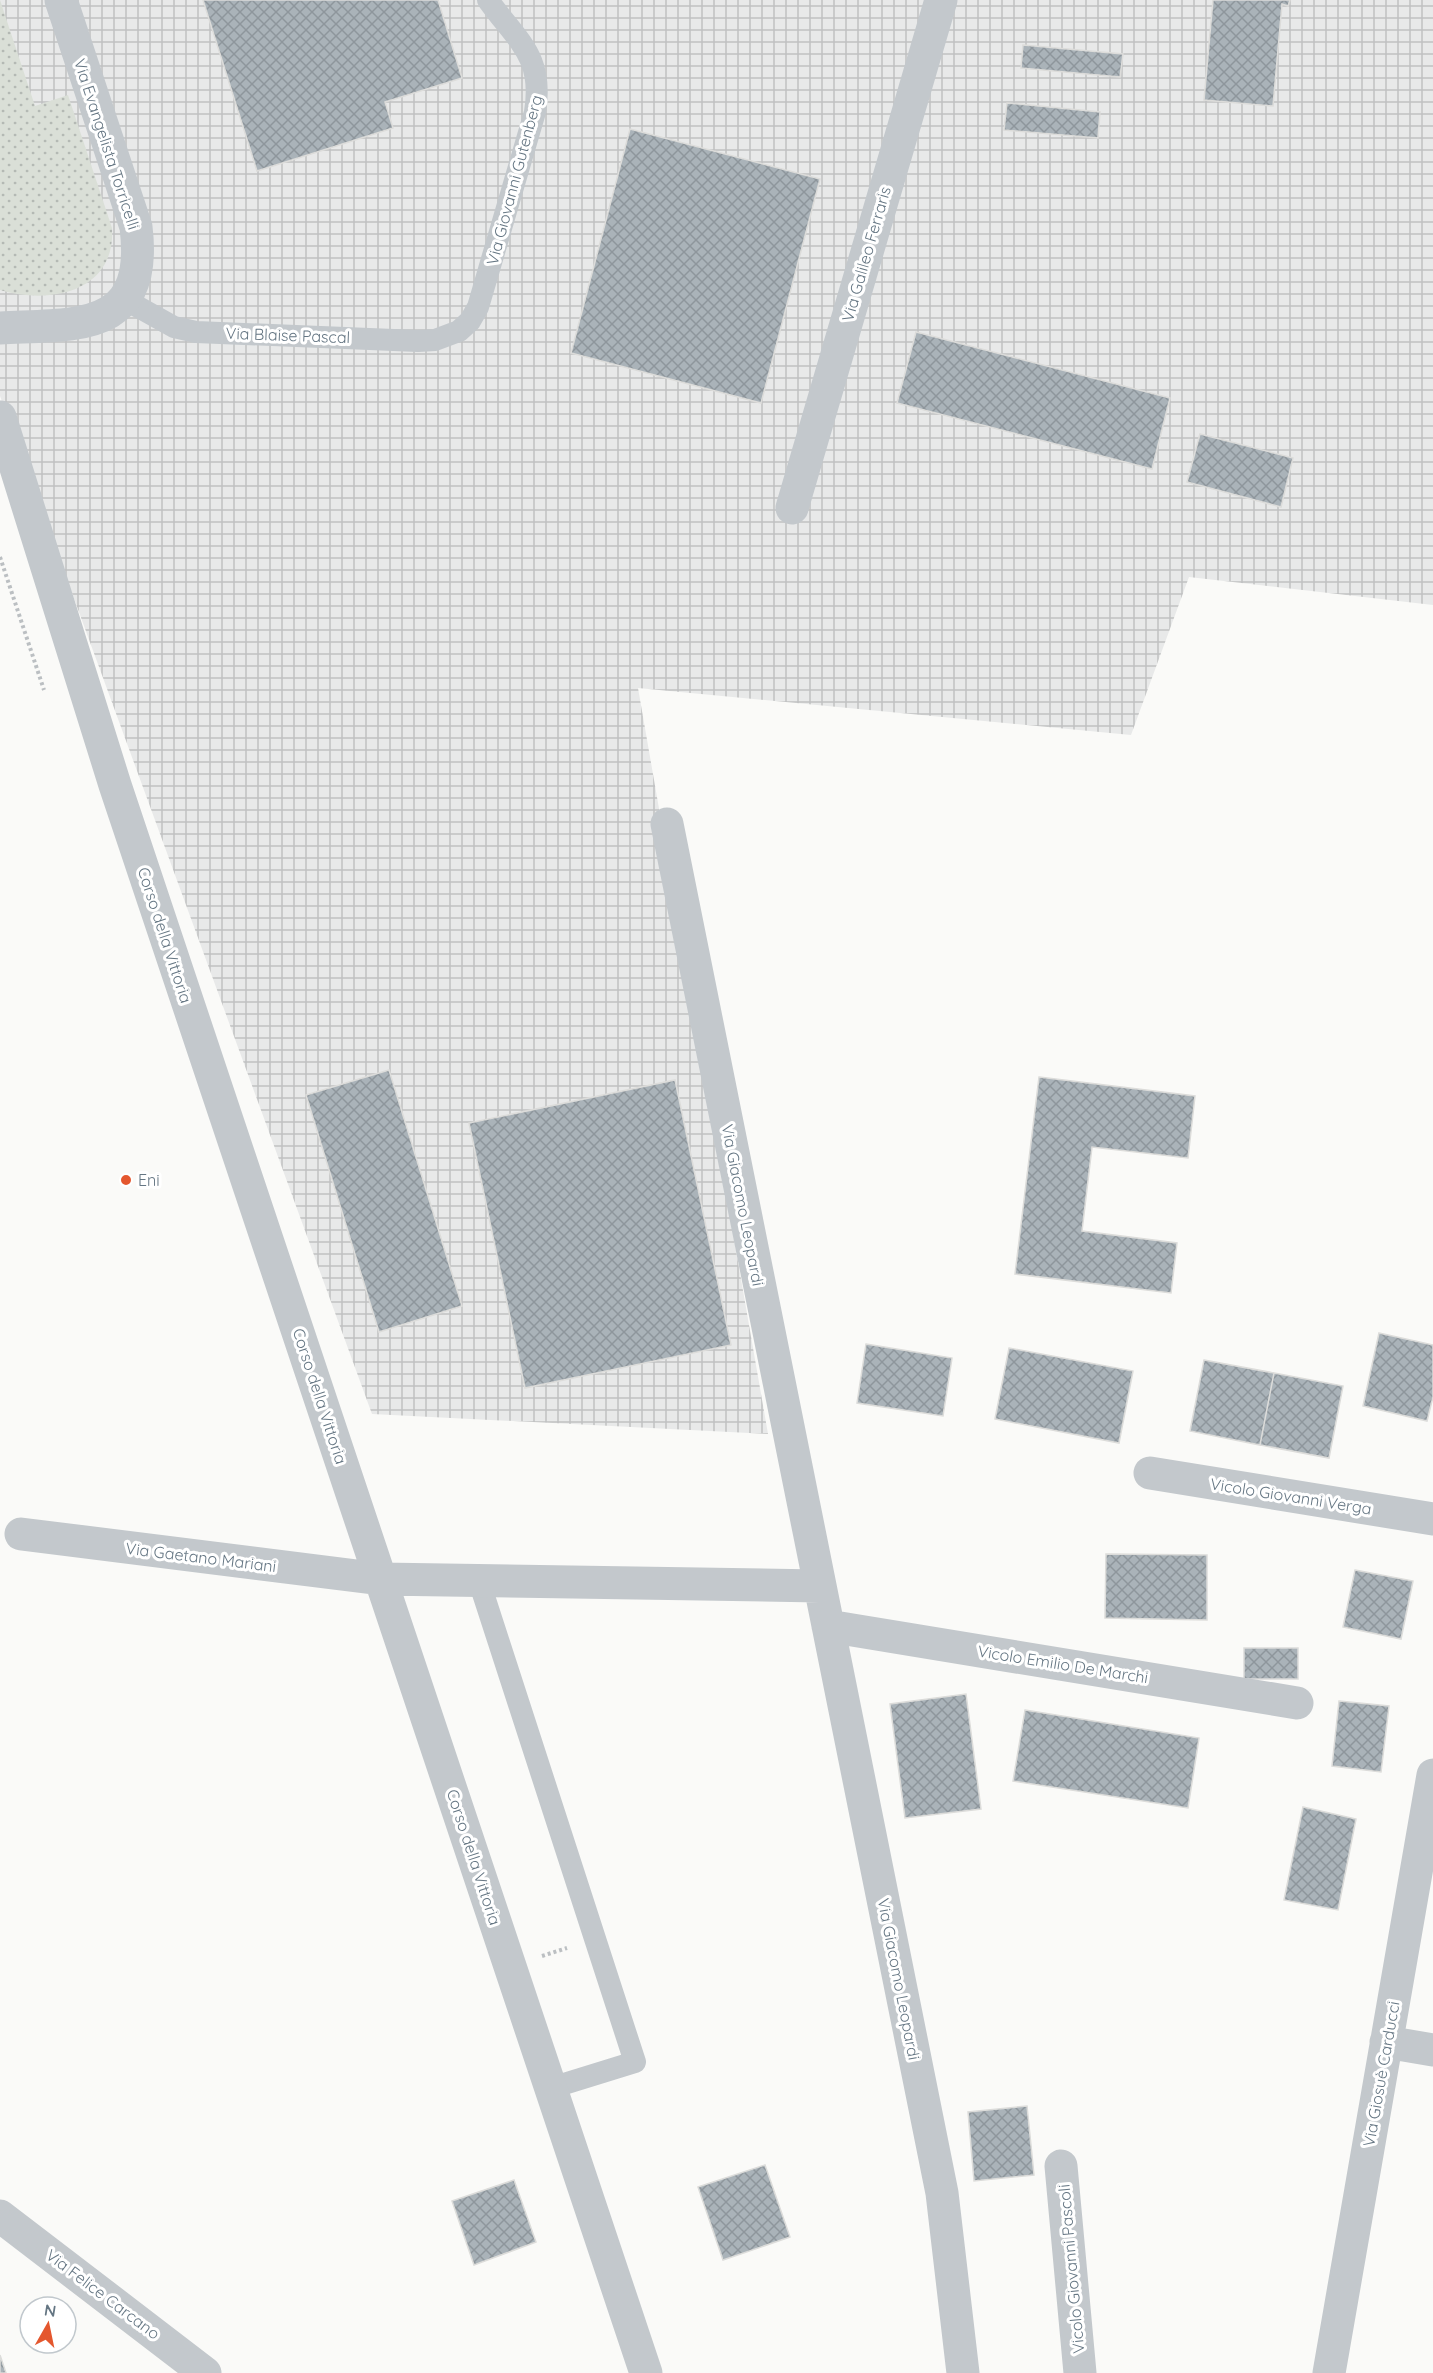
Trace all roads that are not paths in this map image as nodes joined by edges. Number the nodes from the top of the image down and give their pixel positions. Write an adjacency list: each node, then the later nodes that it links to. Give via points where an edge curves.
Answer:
1 (61, 0): 4 (street, Via Evangelista Torricelli, via 136,226 137,269)
2 (488, 0): 6 (lane, Via Giovanni Gutenberg, via 527,51 536,70 538,91 484,290 474,314)
3 (941, 0): 8 (street, Via Galileo Ferraris)
4 (124, 298): 5 (street, Via Evangelista Torricelli, via 96,320); 6 (lane, Via Blaise Pascal, via 174,327 196,332 418,341 435,340)
5 (0, 328)
6 (459, 331)
7 (0, 417): 13 (street, Corso della Vittoria, via 115,785)
8 (792, 508)
9 (667, 824): 15 (street, Via Giacomo Leopardi)
10 (1150, 1473): 11 (street, Vicolo Giovanni Verga)
11 (1433, 1519)
12 (21, 1534): 13 (street, Via Gaetano Mariani)
13 (381, 1579): 14 (street); 21 (street, Corso della Vittoria)
14 (478, 1581): 15 (street); 21 (lane, via 635,2062)
15 (820, 1587): 16 (street, Via Giacomo Leopardi)
16 (828, 1626): 17 (street, Vicolo Emilio De Marchi); 26 (street, Via Giacomo Leopardi, via 942,2193)
17 (1298, 1703)
18 (1433, 1775): 19 (street, Via Giosuè Carducci)
19 (1386, 2042): 20 (street); 28 (street, Via Giosuè Carducci)
20 (1433, 2050)
21 (551, 2088): 25 (street, Corso della Vittoria)
22 (1062, 2166): 27 (street, Vicolo Giovanni Pascoli)
23 (0, 2216): 24 (street, Via Felice Carcano)
24 (205, 2373)
25 (646, 2373)
26 (963, 2373)
27 (1080, 2373)
28 (1329, 2373)

